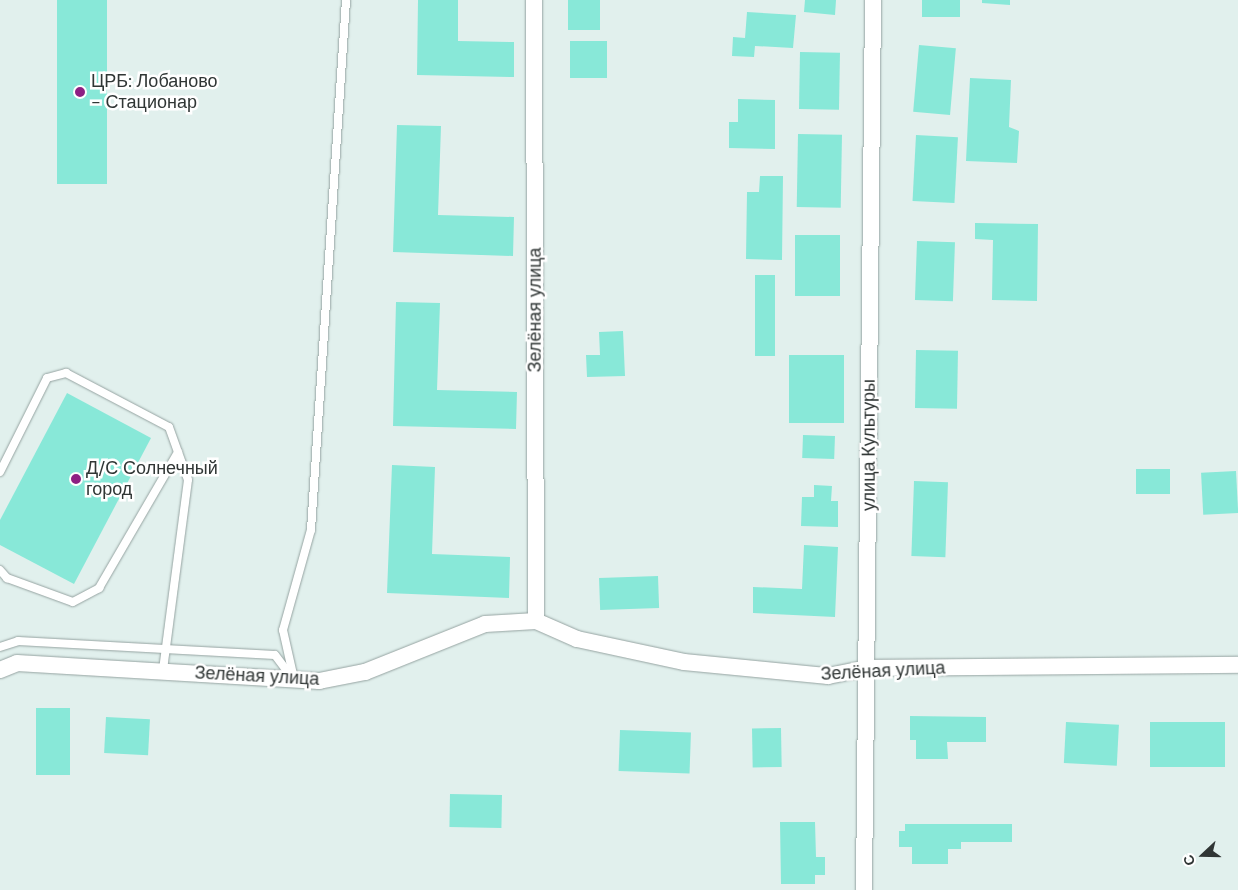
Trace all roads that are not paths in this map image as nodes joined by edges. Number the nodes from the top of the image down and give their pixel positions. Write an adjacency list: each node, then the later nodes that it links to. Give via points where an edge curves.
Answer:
1 (346, 0): 14 (lane, via 311,530 283,630)
2 (534, 0): 7 (street, Зелёная улица)
3 (873, 0): 11 (street, улица Культуры)
4 (178, 452): 5 (lane, via 169,427 66,373 47,378); 6 (lane, via 99,588 73,602 7,578); 9 (lane, via 188,480)
5 (0, 472)
6 (0, 570)
7 (536, 621): 11 (street, Зелёная улица, via 577,639 684,662 828,676); 14 (street, Зелёная улица, via 485,624 365,672 319,681)
8 (0, 647): 9 (lane, via 18,640)
9 (164, 648): 13 (lane); 14 (lane, via 275,655)
10 (1238, 665): 11 (street, Зелёная улица)
11 (868, 668): 15 (street, улица Культуры)
12 (0, 670): 13 (street, Зелёная улица, via 17,663)
13 (163, 670): 14 (street, Зелёная улица)
14 (294, 679)
15 (864, 890)

